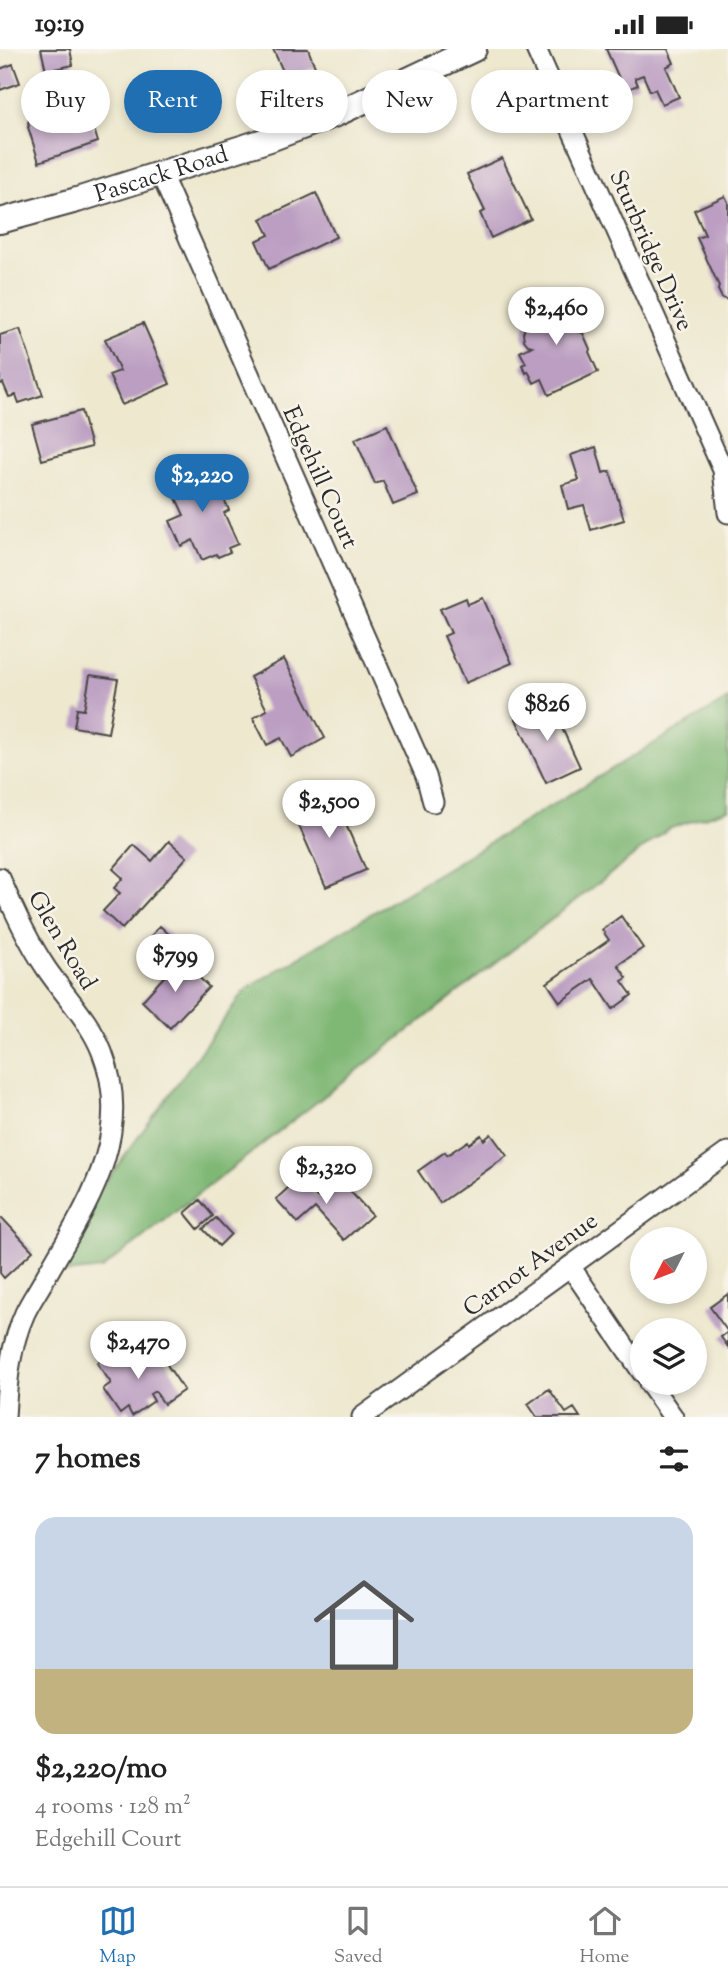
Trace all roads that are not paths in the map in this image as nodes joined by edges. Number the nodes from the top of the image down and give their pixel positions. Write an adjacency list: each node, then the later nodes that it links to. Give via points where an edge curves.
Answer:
1 (474, 49): 3 (street, Pascack Road, via 335,114)
2 (536, 49): 5 (street, Sturbridge Drive, via 723,470)
3 (161, 174): 4 (street, Pascack Road); 6 (street, Edgehill Court, via 426,776)
4 (0, 221)
5 (728, 513)
6 (433, 802)
7 (0, 878): 12 (street, Glen Road, via 37,954 88,1025 102,1053 113,1116 100,1176 16,1338)
8 (728, 1152): 9 (street, Carnot Avenue)
9 (570, 1266): 10 (street); 13 (street, Carnot Avenue)
10 (630, 1354)
11 (657, 1395): 14 (street)
12 (5, 1417)
13 (362, 1417)
14 (673, 1417)

